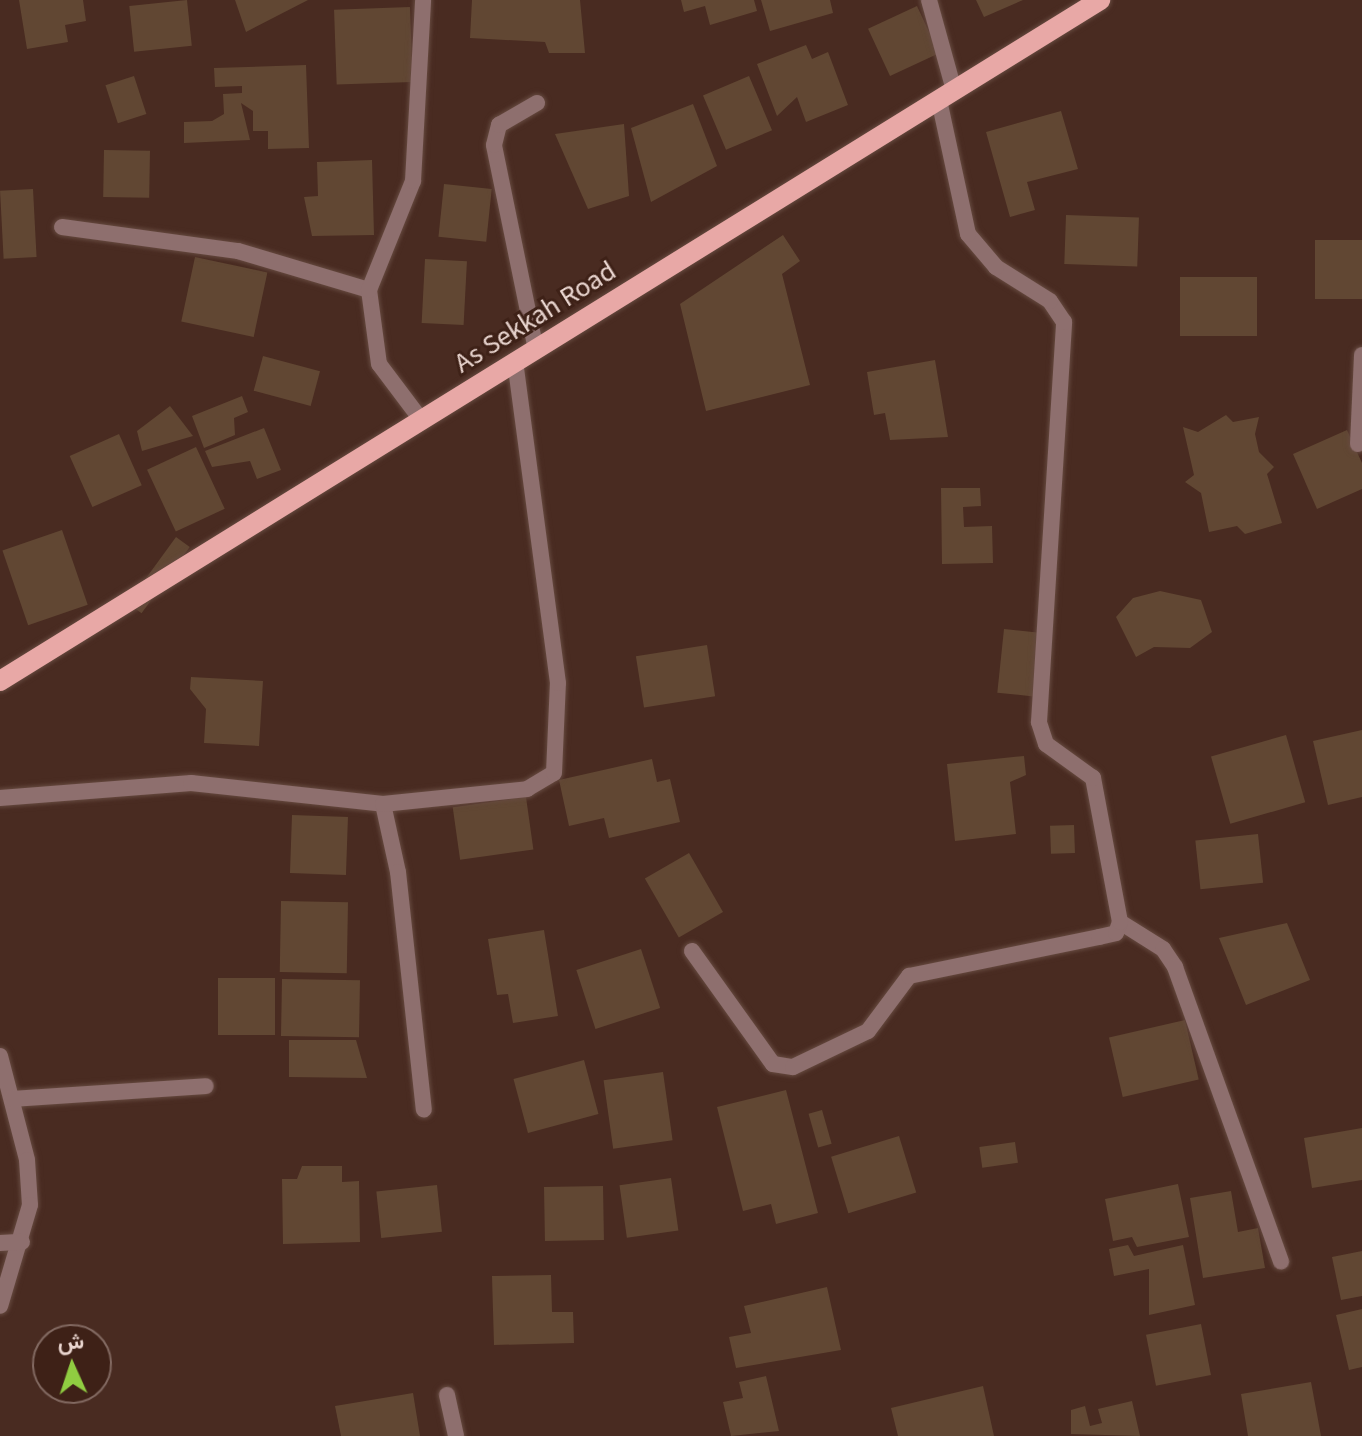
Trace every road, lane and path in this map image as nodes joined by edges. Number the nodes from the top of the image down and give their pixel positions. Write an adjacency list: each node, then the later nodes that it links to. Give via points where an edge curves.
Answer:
1 (423, 0): 7 (street, via 413,181)
2 (929, 0): 4 (street)
3 (1100, 0): 4 (main road, As Sekkah Road)
4 (947, 95): 8 (main road, As Sekkah Road); 16 (street, via 968,234 996,267 1050,301 1064,322 1039,722 1046,744 1093,778)
5 (537, 103): 8 (street, via 499,125 494,145)
6 (62, 227): 7 (street, via 238,251)
7 (369, 290): 11 (street, via 379,364)
8 (536, 350): 10 (main road, As Sekkah Road)
9 (1362, 355): 12 (street)
10 (515, 362): 11 (main road, As Sekkah Road); 15 (street, via 558,683 554,773 539,787)
11 (422, 421): 13 (main road, As Sekkah Road)
12 (1358, 444)
13 (0, 681)
14 (0, 798): 15 (street, via 191,783)
15 (383, 804): 21 (street, via 398,872)
16 (1120, 922): 17 (street, via 1116,933 909,976 868,1031 793,1067 773,1064); 24 (street, via 1163,949 1175,967)
17 (692, 951)
18 (0, 1056): 20 (street)
19 (206, 1086): 20 (street)
20 (12, 1099): 22 (street, via 27,1160)
21 (424, 1110)
22 (22, 1242): 23 (street); 25 (street)
23 (0, 1243)
24 (1281, 1261)
25 (0, 1306)
26 (447, 1395): 27 (street)
27 (456, 1436)

